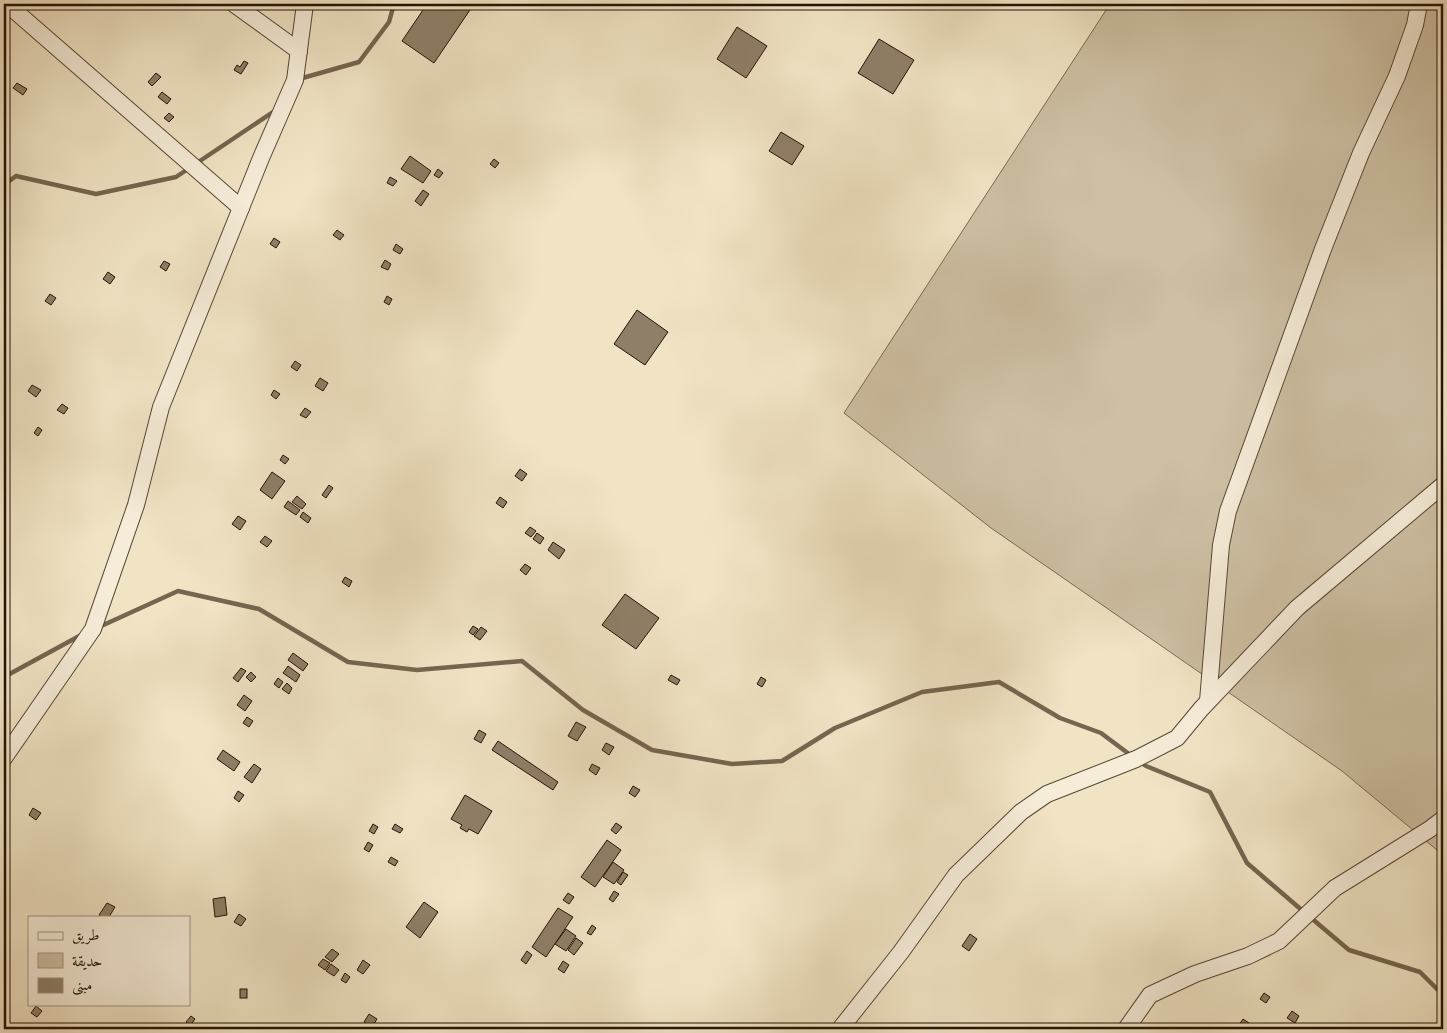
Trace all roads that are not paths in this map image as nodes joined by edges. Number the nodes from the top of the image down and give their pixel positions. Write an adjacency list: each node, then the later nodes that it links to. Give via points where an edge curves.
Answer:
1 (7, 4): 6 (street)
2 (234, 4): 5 (street)
3 (305, 4): 5 (street)
4 (1419, 4): 8 (street, via 1397,76 1361,153 1323,249 1228,511 1221,545)
5 (299, 51): 6 (street, via 295,80)
6 (241, 208): 9 (street, via 160,406 136,505 94,629)
7 (1443, 484): 8 (street, via 1297,608)
8 (1208, 701): 11 (street, via 1176,738 1136,759 1047,794 1021,812 956,875)
9 (4, 758)
10 (1443, 819): 12 (street, via 1335,888 1279,942 1150,995)
11 (840, 1029)
12 (1126, 1029)

